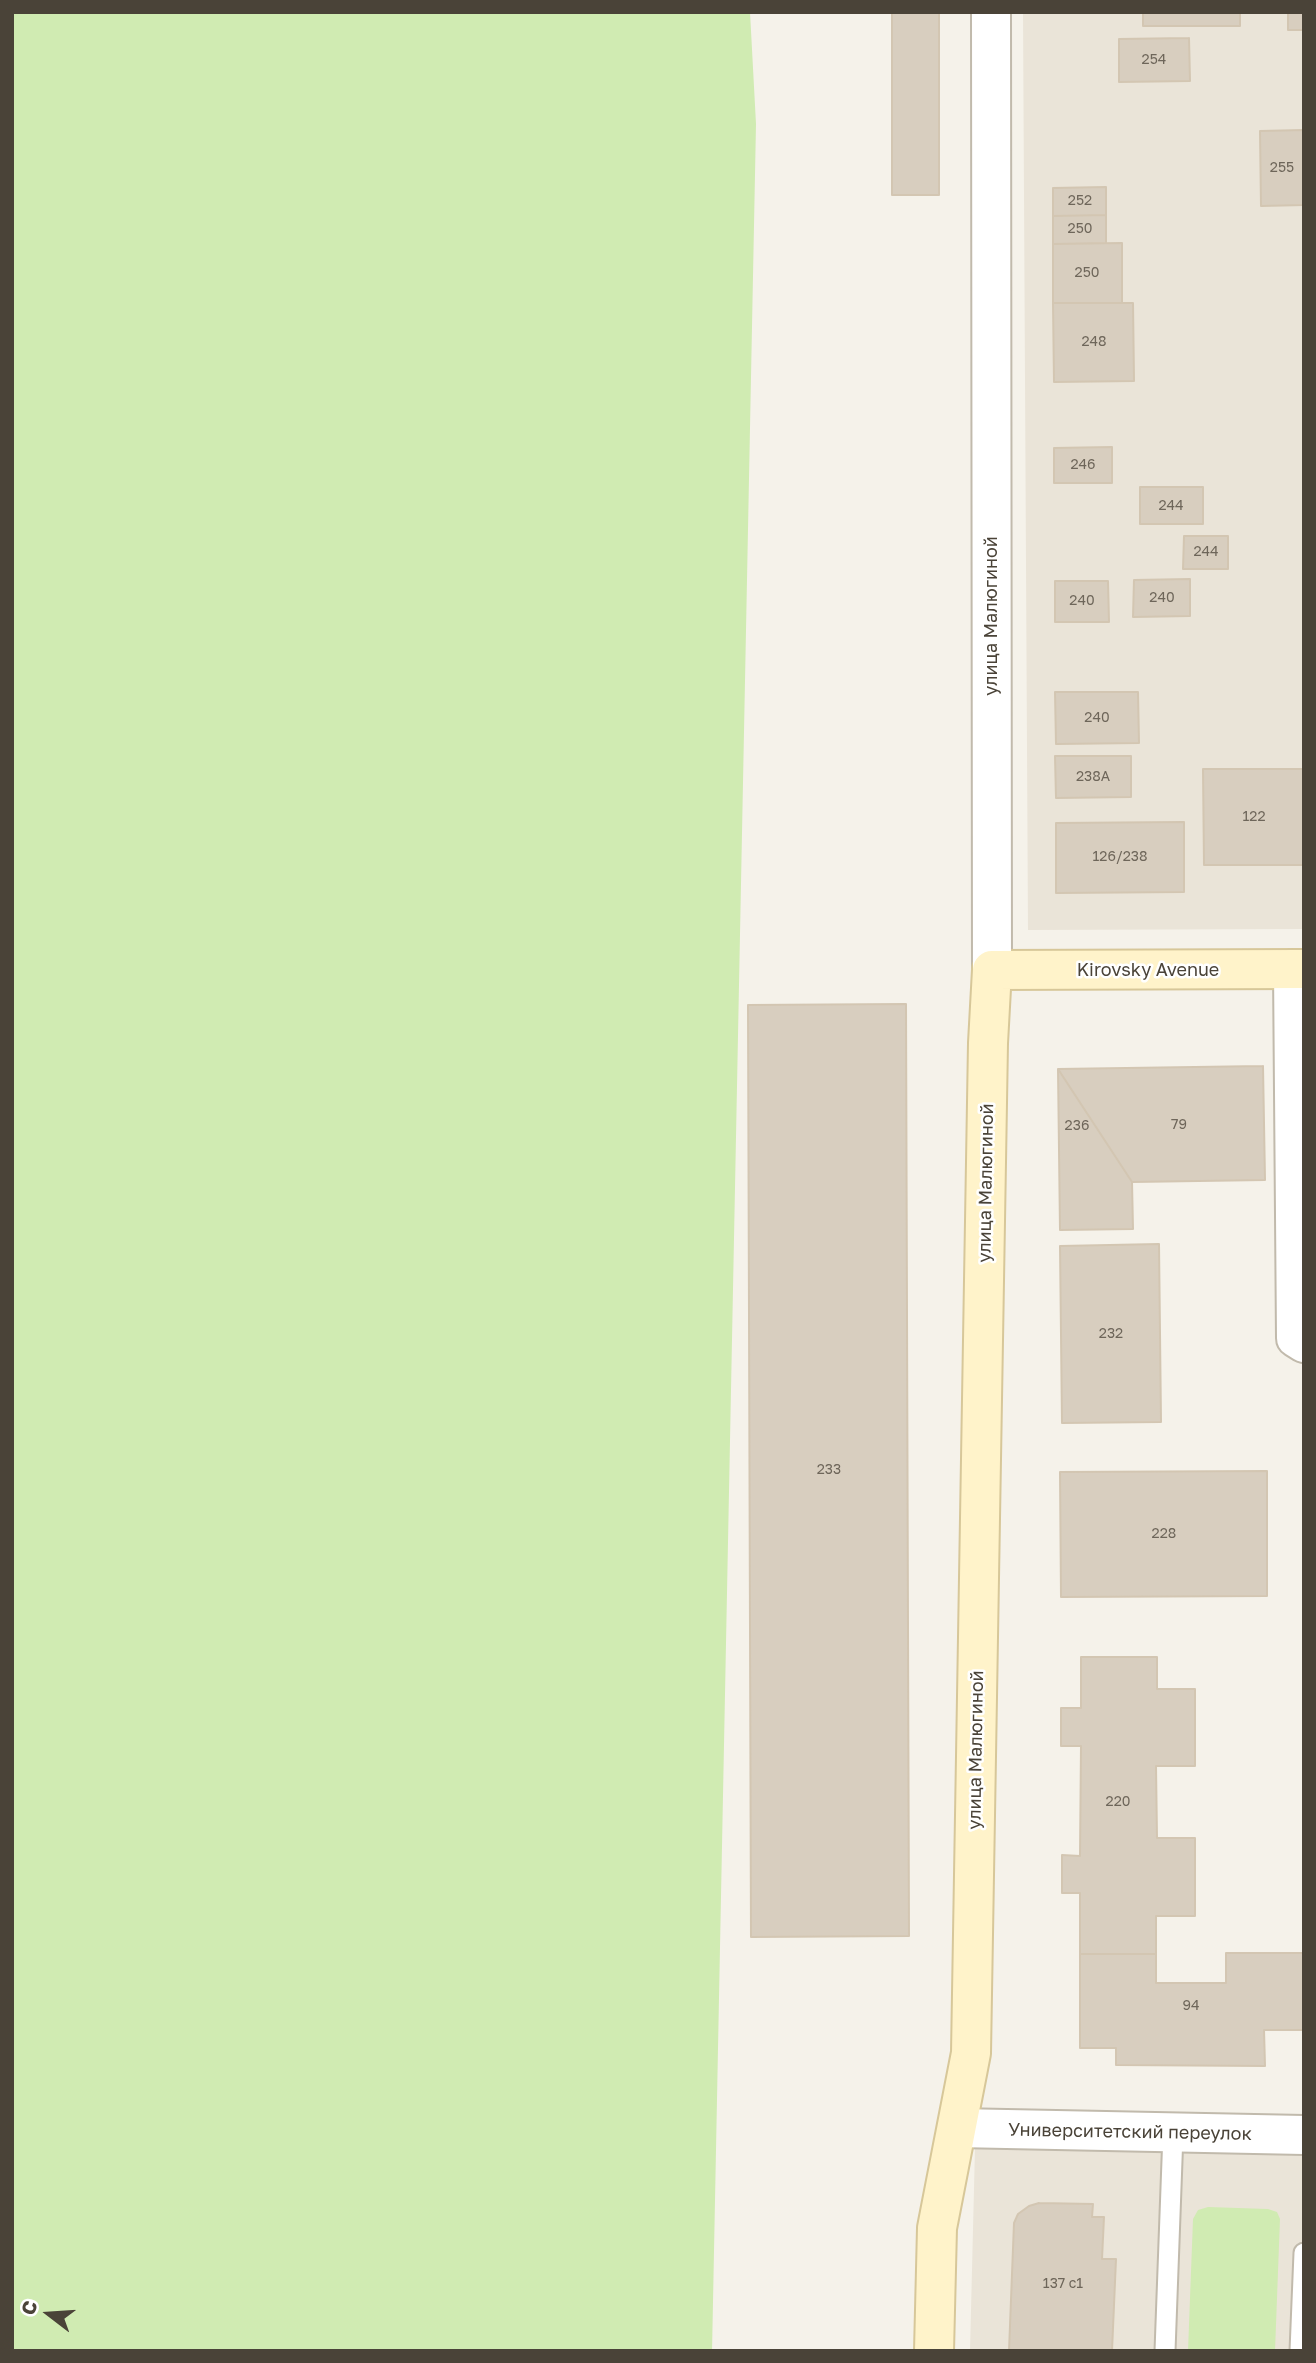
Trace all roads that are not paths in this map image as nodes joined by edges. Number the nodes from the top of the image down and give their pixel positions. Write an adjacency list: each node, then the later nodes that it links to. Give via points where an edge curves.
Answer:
1 (991, 12): 3 (street, улица Малюгиной)
2 (1298, 969): 3 (main road, Kirovsky Avenue); 4 (street, via 1296,1338)
3 (992, 970): 5 (main road, улица Малюгиной, via 971,2053)
4 (1304, 1343)
5 (957, 2128): 6 (street, Университетский переулок); 9 (main road, улица Малюгиной, via 937,2228)
6 (1173, 2133): 7 (street, Университетский переулок); 10 (lane)
7 (1304, 2135)
8 (1304, 2253): 11 (lane)
9 (934, 2351)
10 (1165, 2351)
11 (1300, 2351)

